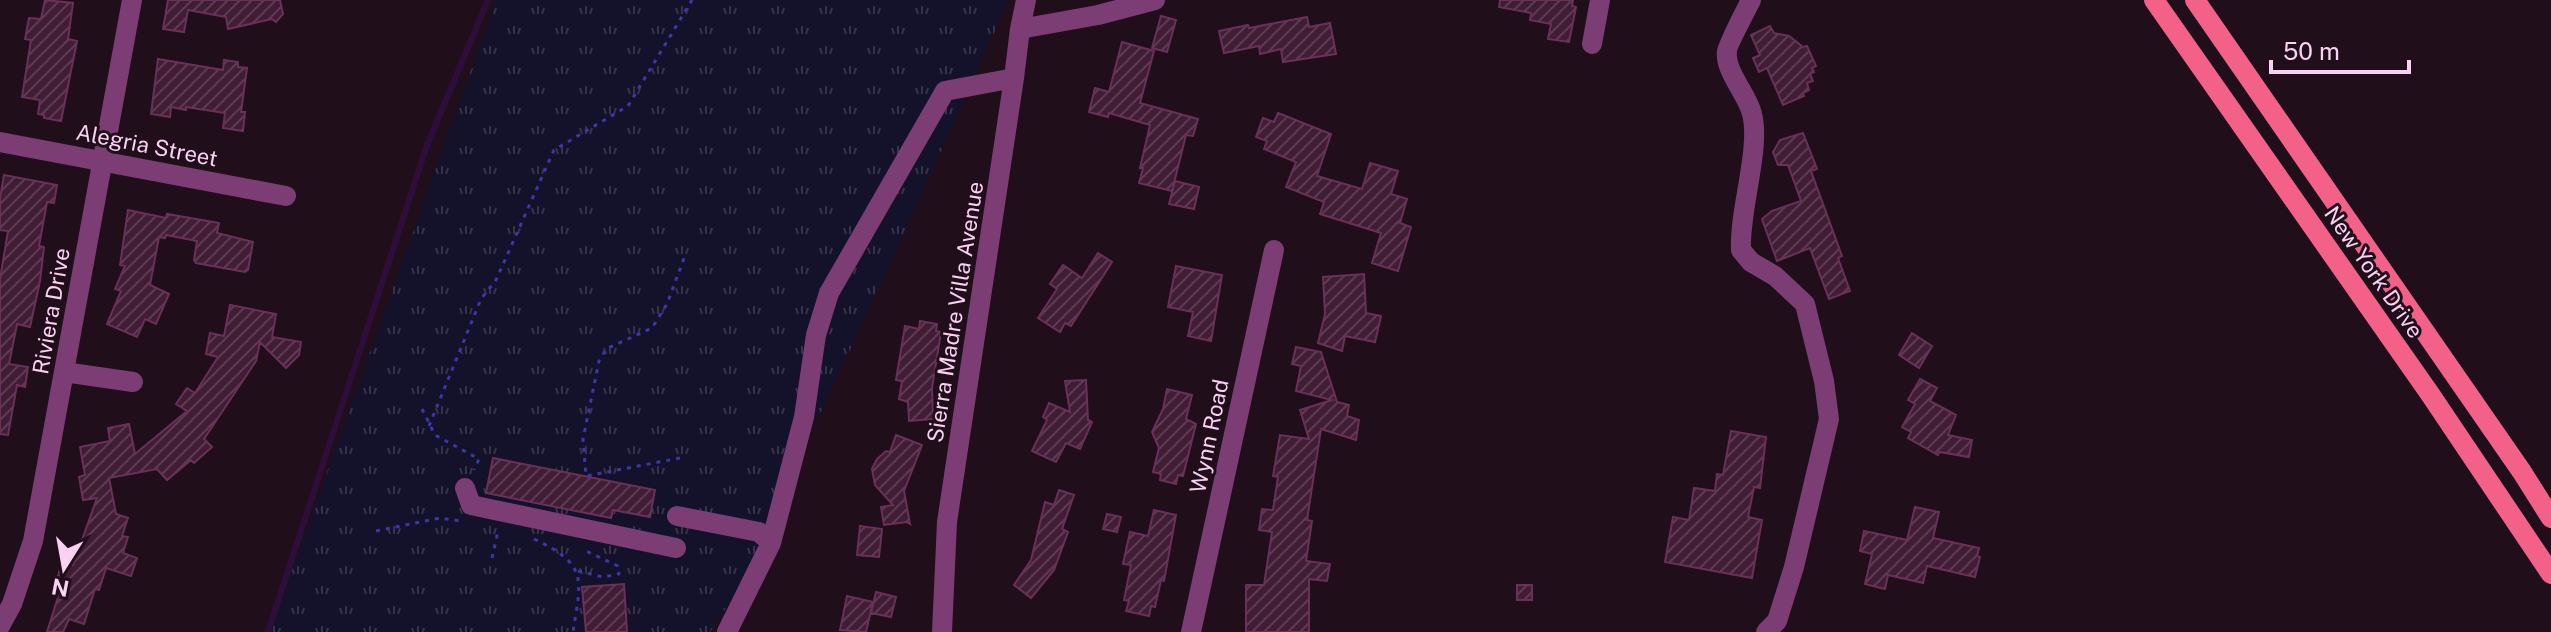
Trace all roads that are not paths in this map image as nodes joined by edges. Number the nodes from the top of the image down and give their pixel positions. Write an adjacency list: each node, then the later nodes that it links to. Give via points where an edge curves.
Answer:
1 (132, 0): 14 (street, Riviera Drive)
2 (1026, 0): 8 (street, Sierra Madre Villa Avenue)
3 (1155, 0): 8 (street)
4 (1600, 0): 9 (street)
5 (1751, 0): 29 (street, via 1727,50 1752,114 1754,142 1741,250 1805,304 1829,419 1794,567 1777,621)
6 (2154, 0): 13 (main road, New York Drive)
7 (2195, 0): 11 (main road, New York Drive)
8 (1020, 29): 10 (street, Sierra Madre Villa Avenue)
9 (1592, 44)
10 (1014, 78): 22 (street, via 945,91 829,293); 27 (street, Sierra Madre Villa Avenue, via 947,522)
11 (2293, 140): 13 (main road); 21 (main road, New York Drive)
12 (0, 142): 14 (street, Alegria Street)
13 (2266, 158): 24 (main road, New York Drive)
14 (103, 161): 15 (street, Alegria Street); 17 (street, Riviera Drive)
15 (286, 196)
16 (1274, 250): 28 (street, Wynn Road)
17 (64, 372): 18 (street); 25 (street, Riviera Drive, via 33,541)
18 (133, 382)
19 (465, 488): 23 (street, via 471,505)
20 (677, 516): 22 (street, via 759,532)
21 (2551, 518)
22 (771, 543): 26 (street)
23 (676, 548)
24 (2551, 574)
25 (0, 626)
26 (727, 632)
27 (942, 632)
28 (1191, 632)
29 (1766, 632)

